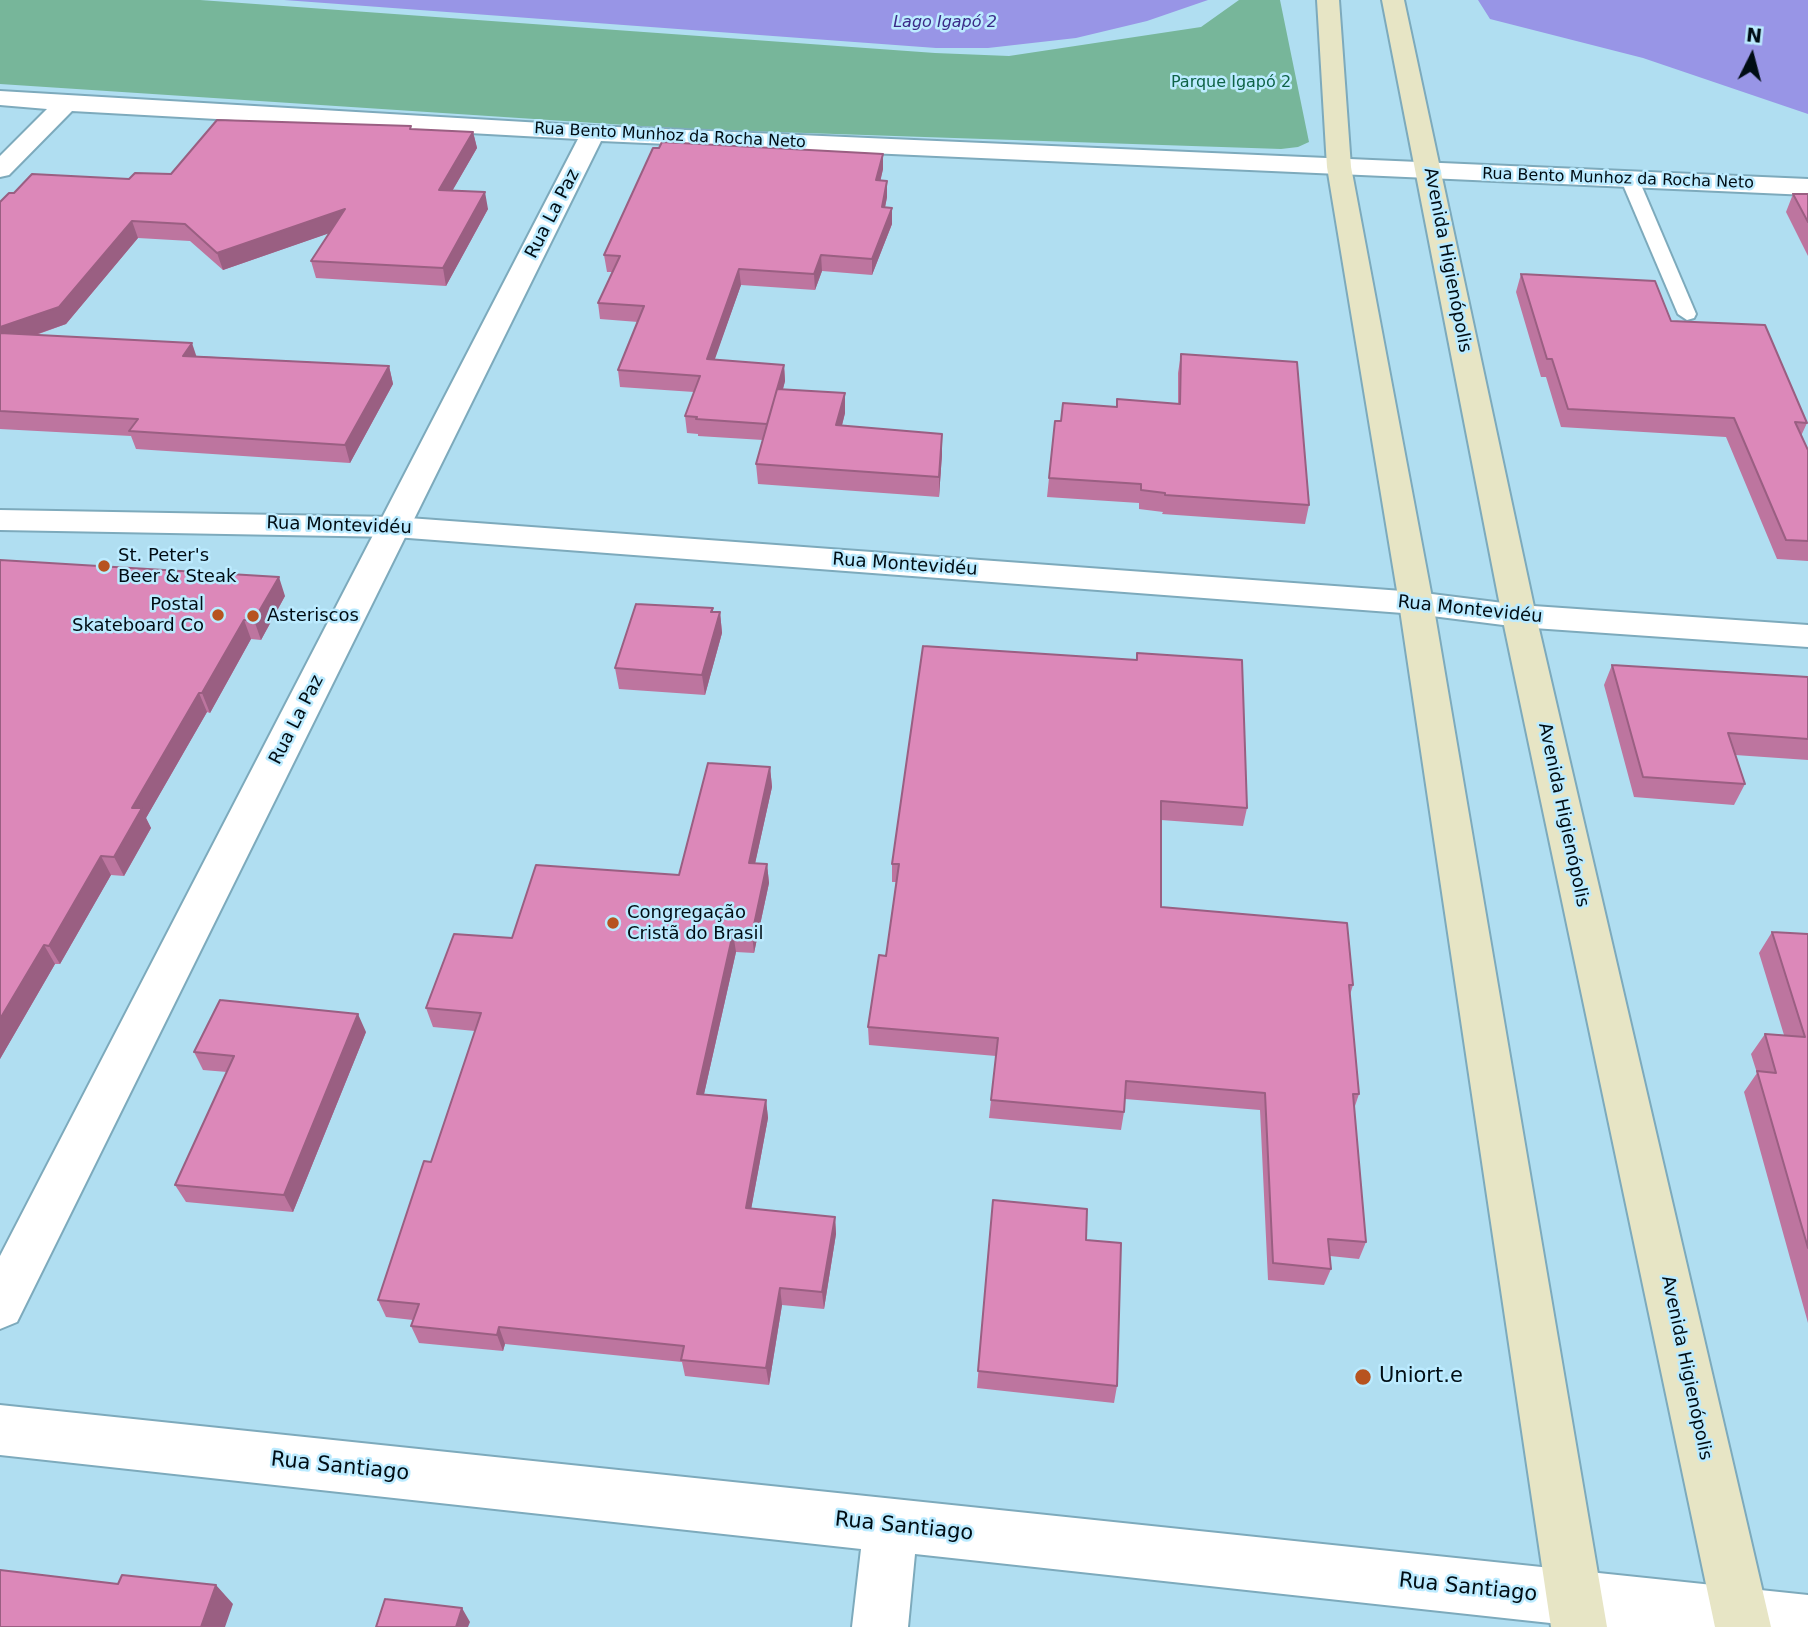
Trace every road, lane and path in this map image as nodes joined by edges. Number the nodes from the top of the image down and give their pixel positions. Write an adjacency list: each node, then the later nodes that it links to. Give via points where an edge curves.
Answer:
1 (1328, 0): 6 (main road)
2 (1393, 0): 8 (main road, Avenida Higienópolis)
3 (0, 98): 4 (street, Rua Bento Munhoz da Rocha Neto)
4 (66, 104): 5 (street, Rua Bento Munhoz da Rocha Neto); 7 (street)
5 (593, 133): 6 (street, Rua Bento Munhoz da Rocha Neto); 13 (street, Rua La Paz)
6 (1339, 167): 8 (street, Rua Bento Munhoz da Rocha Neto); 14 (main road)
7 (0, 170)
8 (1429, 172): 9 (street, Rua Bento Munhoz da Rocha Neto); 15 (main road, Avenida Higienópolis)
9 (1630, 180): 10 (street, Rua Bento Munhoz da Rocha Neto); 11 (lane)
10 (1808, 187)
11 (1686, 314)
12 (0, 520): 13 (street, Rua Montevidéu)
13 (395, 527): 14 (street, Rua Montevidéu); 17 (street, Rua La Paz)
14 (1416, 603): 15 (street, Rua Montevidéu); 20 (main road)
15 (1519, 616): 16 (street, Rua Montevidéu); 21 (main road, Avenida Higienópolis)
16 (1808, 636)
17 (0, 1306)
18 (0, 1430): 19 (street, Rua Santiago)
19 (891, 1526): 20 (street, Rua Santiago); 23 (street)
20 (1577, 1613): 21 (street, Rua Santiago)
21 (1742, 1621): 22 (street, Rua Santiago)
22 (1808, 1623)
23 (880, 1627)

